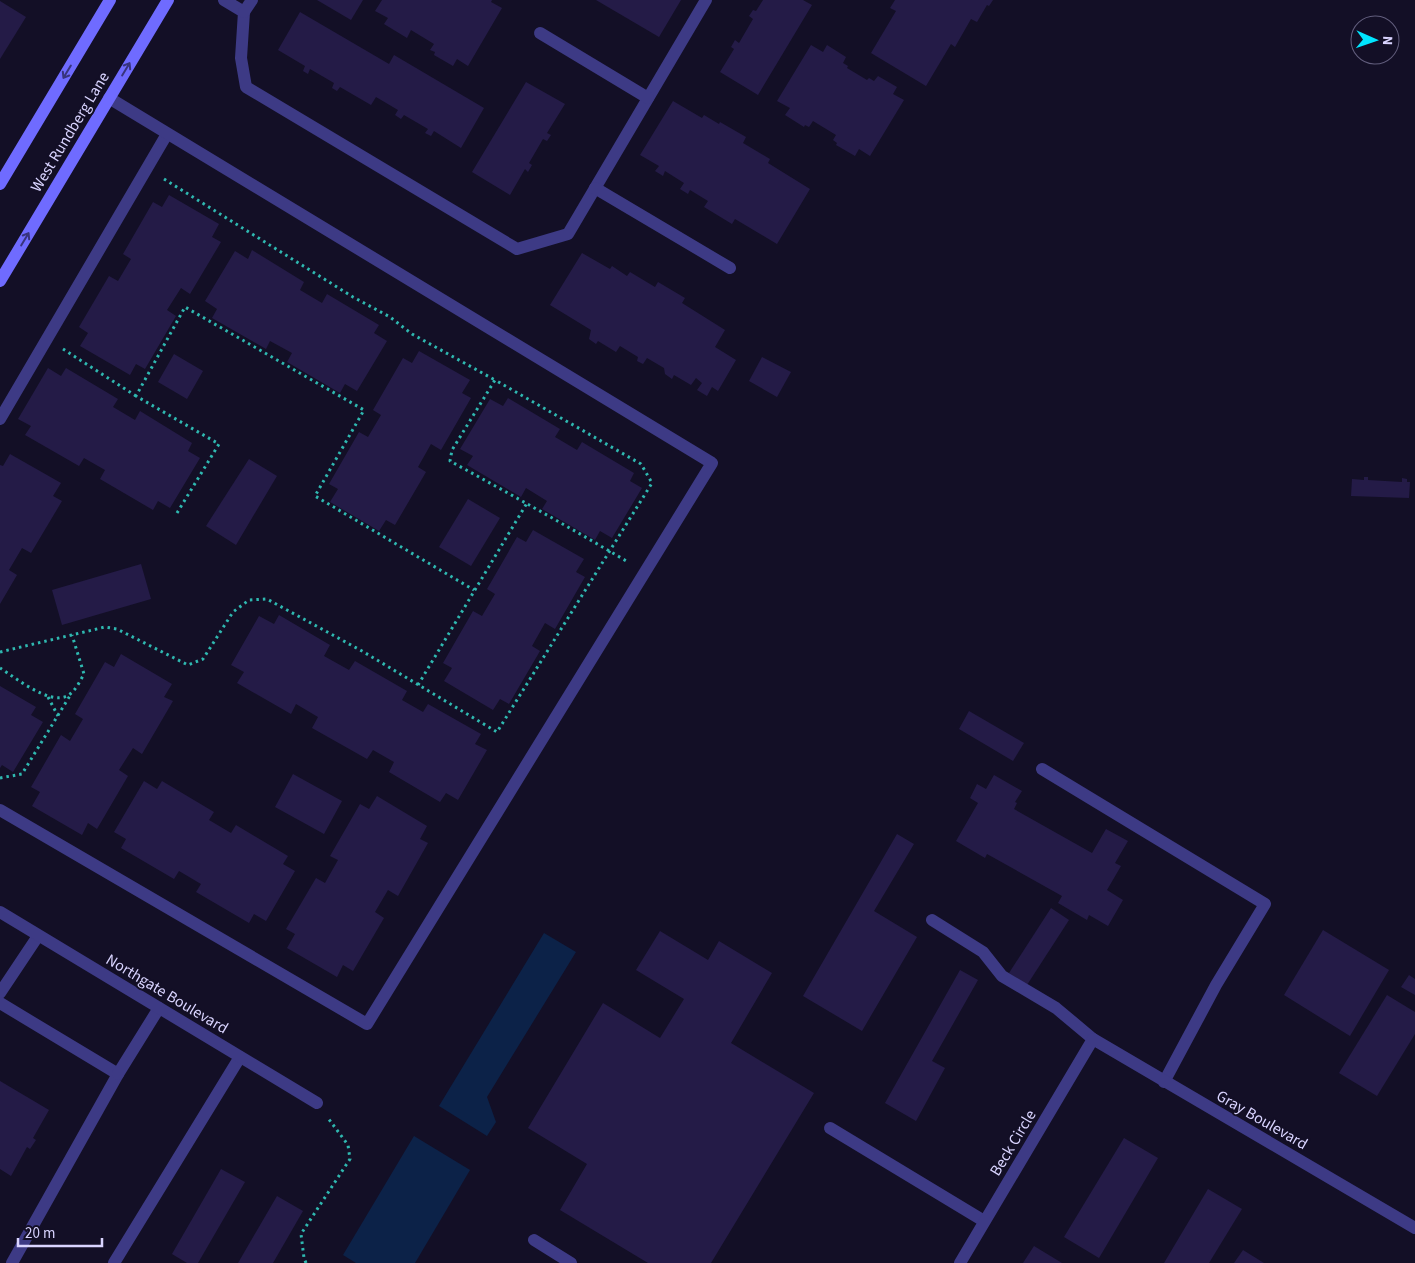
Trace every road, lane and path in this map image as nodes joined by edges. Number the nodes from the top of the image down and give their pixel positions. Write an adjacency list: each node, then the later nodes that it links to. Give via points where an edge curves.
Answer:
1 (110, 0): 12 (main road, West Rundberg Lane, one-way to 12)
2 (168, 0): 8 (main road, West Rundberg Lane, one-way to 2)
3 (224, 0): 6 (street)
4 (252, 0): 6 (street)
5 (706, 0): 9 (street)
6 (244, 12): 13 (street, via 240,58 246,88 517,249 568,234)
7 (540, 33): 9 (street)
8 (109, 98): 10 (street); 15 (main road, West Rundberg Lane, one-way to 8)
9 (648, 98): 13 (street)
10 (167, 134): 19 (street); 23 (street, via 712,464)
11 (160, 176): 17 (path, via 390,317 412,334)
12 (0, 184)
13 (595, 188): 14 (street)
14 (730, 268)
15 (0, 281)
16 (58, 346): 18 (path)
17 (495, 380): 20 (path, via 452,450 450,461); 22 (path, via 641,464 648,473 652,483)
18 (136, 396): 21 (path, via 219,444); 24 (path, via 185,307 210,321 364,410 315,496)
19 (0, 419)
20 (527, 503): 22 (path); 24 (path)
21 (177, 512)
22 (611, 552): 23 (path); 28 (path, via 497,732)
23 (645, 572): 34 (street, via 367,1024)
24 (474, 590): 28 (path)
25 (72, 635): 26 (path); 28 (path, via 105,627 116,629 188,665 203,659 233,612 249,600 267,599); 29 (path, via 84,674)
26 (0, 652)
27 (0, 668): 30 (path)
28 (418, 685)
29 (72, 692): 30 (path, via 67,696); 31 (path)
30 (48, 697): 31 (path)
31 (58, 716): 33 (path, via 22,774)
32 (1042, 769): 44 (street, via 1265,904 1216,985)
33 (0, 778)
34 (0, 810)
35 (0, 912): 37 (street, Northgate Boulevard)
36 (932, 920): 41 (street, Gray Boulevard, via 983,952 1002,976 1056,1008)
37 (38, 936): 38 (street); 40 (street, Northgate Boulevard)
38 (0, 993)
39 (0, 1003): 43 (street)
40 (159, 1008): 42 (street, Northgate Boulevard); 43 (street)
41 (1093, 1039): 44 (street, Gray Boulevard); 47 (street, Beck Circle)
42 (240, 1057): 45 (street, Northgate Boulevard); 51 (street)
43 (118, 1074): 50 (street)
44 (1164, 1082): 48 (street, Gray Boulevard)
45 (317, 1103): 52 (path, via 348,1145 350,1159 301,1234)
46 (830, 1128): 47 (street)
47 (984, 1221): 54 (street, Beck Circle)
48 (1415, 1228)
49 (534, 1240): 53 (street)
50 (12, 1263)
51 (114, 1263)
52 (306, 1263)
53 (571, 1263)
54 (960, 1263)

